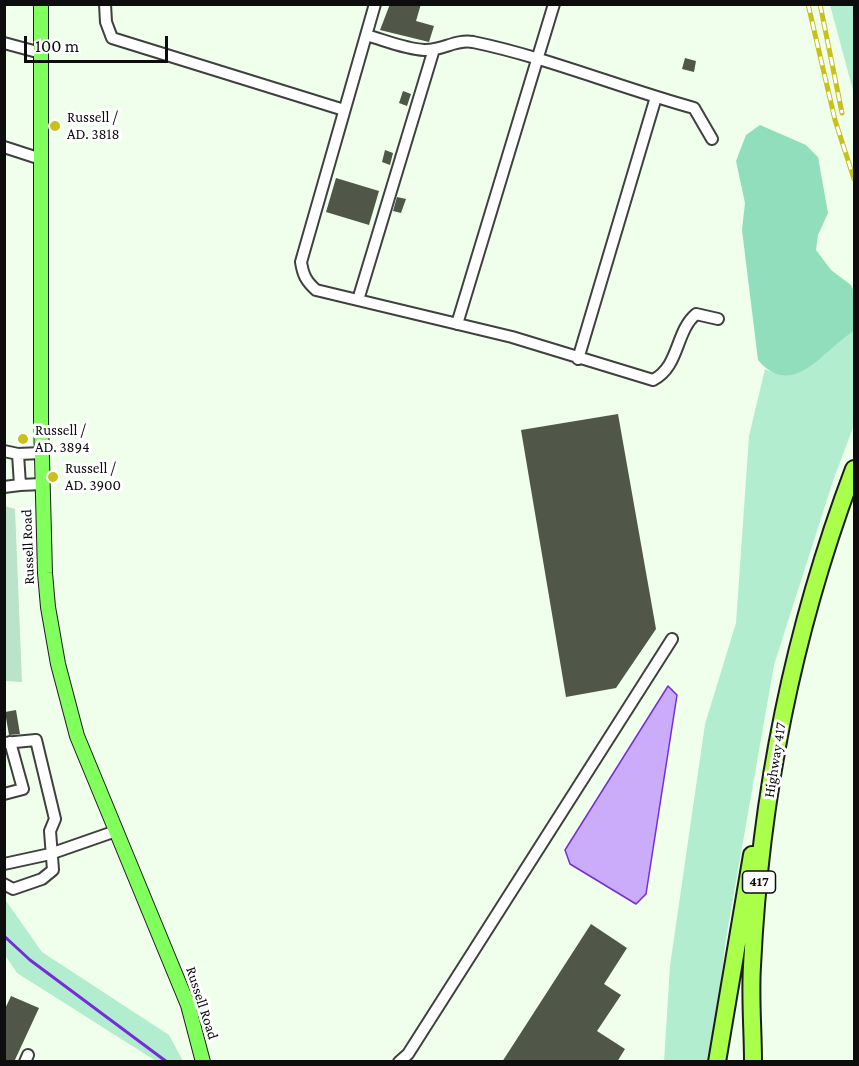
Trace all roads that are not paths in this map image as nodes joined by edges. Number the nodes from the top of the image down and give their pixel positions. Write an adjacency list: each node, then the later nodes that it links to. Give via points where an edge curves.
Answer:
1 (41, 4): 8 (main road, Russell Road)
2 (105, 4): 11 (lane, via 112,38)
3 (375, 4): 5 (lane)
4 (555, 4): 9 (lane)
5 (366, 35): 7 (lane, via 422,50); 11 (lane)
6 (4, 43): 8 (lane)
7 (434, 49): 9 (lane, via 458,41 472,42); 15 (lane)
8 (41, 53): 14 (main road, Russell Road)
9 (538, 61): 10 (lane); 17 (lane)
10 (656, 97): 12 (lane, via 694,108); 18 (lane)
11 (344, 110): 15 (lane, via 300,262 303,276 316,290)
12 (712, 139)
13 (4, 147): 14 (lane)
14 (41, 159): 20 (main road, Russell Road)
15 (358, 300): 17 (lane)
16 (718, 319): 18 (lane, via 696,314 687,321 672,363 653,380)
17 (457, 324): 18 (lane)
18 (578, 359)
19 (4, 451): 21 (lane)
20 (42, 453): 21 (lane); 23 (main road, Russell Road)
21 (18, 454): 24 (lane)
22 (855, 469): 27 (highway, Highway 417 / 417, via 815,581)
23 (42, 484): 24 (lane); 30 (main road, Russell Road, via 45,573 58,664 81,747)
24 (20, 485): 25 (lane)
25 (4, 487)
26 (672, 639): 35 (lane)
27 (784, 704): 36 (highway, via 759,806); 37 (highway, Highway 417 / 417, via 773,766 751,967)
28 (8, 742): 29 (lane, via 22,789); 31 (lane, via 36,740 55,819 50,831)
29 (4, 794)
30 (116, 831): 31 (lane); 34 (main road, Russell Road, via 188,1005)
31 (51, 854): 32 (lane); 33 (lane, via 53,870 42,879 13,888)
32 (4, 864)
33 (4, 884)
34 (203, 1062)
35 (399, 1062)
36 (717, 1062)
37 (753, 1062)

